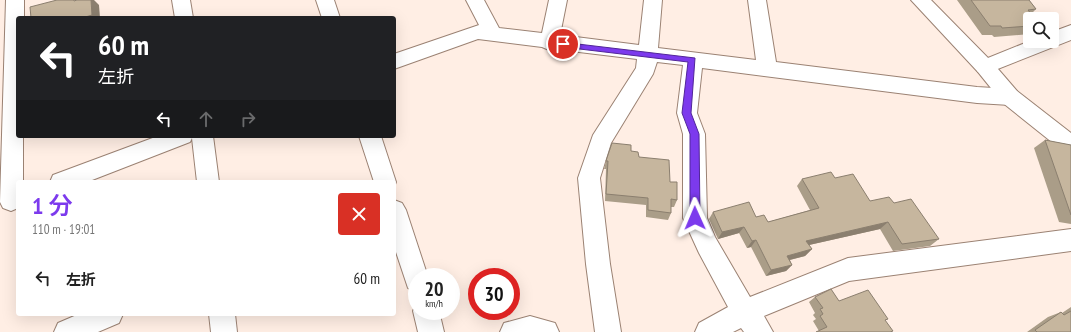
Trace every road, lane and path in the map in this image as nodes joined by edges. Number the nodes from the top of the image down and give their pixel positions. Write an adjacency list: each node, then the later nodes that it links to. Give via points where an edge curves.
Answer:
1 (15, 0): 29 (street)
2 (181, 0): 9 (street)
3 (325, 0): 10 (street)
4 (475, 0): 12 (street)
5 (558, 0): 14 (street)
6 (654, 0): 16 (street)
7 (758, 0): 20 (street)
8 (920, 0): 19 (street)
9 (184, 16)
10 (330, 16)
11 (1071, 32): 13 (street)
12 (493, 35): 14 (street); 18 (street, via 477,32)
13 (1059, 37)
14 (549, 43): 16 (street)
15 (1032, 48): 19 (street)
16 (649, 54): 17 (street); 42 (street, via 646,69 601,141 589,178)
17 (693, 60): 20 (street); 33 (street, via 687,113 694,134 695,218)
18 (396, 61)
19 (985, 67): 21 (street)
20 (767, 69): 21 (street)
21 (1010, 97): 25 (street)
22 (177, 138): 26 (street)
23 (202, 138): 27 (street)
24 (371, 138): 28 (street)
25 (1071, 145)
26 (66, 180)
27 (208, 180)
28 (384, 180)
29 (10, 202)
30 (396, 216): 32 (street)
31 (1071, 240): 33 (street, via 848,270)
32 (413, 268)
33 (744, 312): 43 (street); 44 (street)
34 (105, 316): 37 (street)
35 (222, 316): 38 (street)
36 (428, 320): 39 (street)
37 (67, 332)
38 (224, 332)
39 (430, 332)
40 (513, 332): 41 (street, via 530,329)
41 (546, 332)
42 (608, 332)
43 (708, 332)
44 (760, 332)

